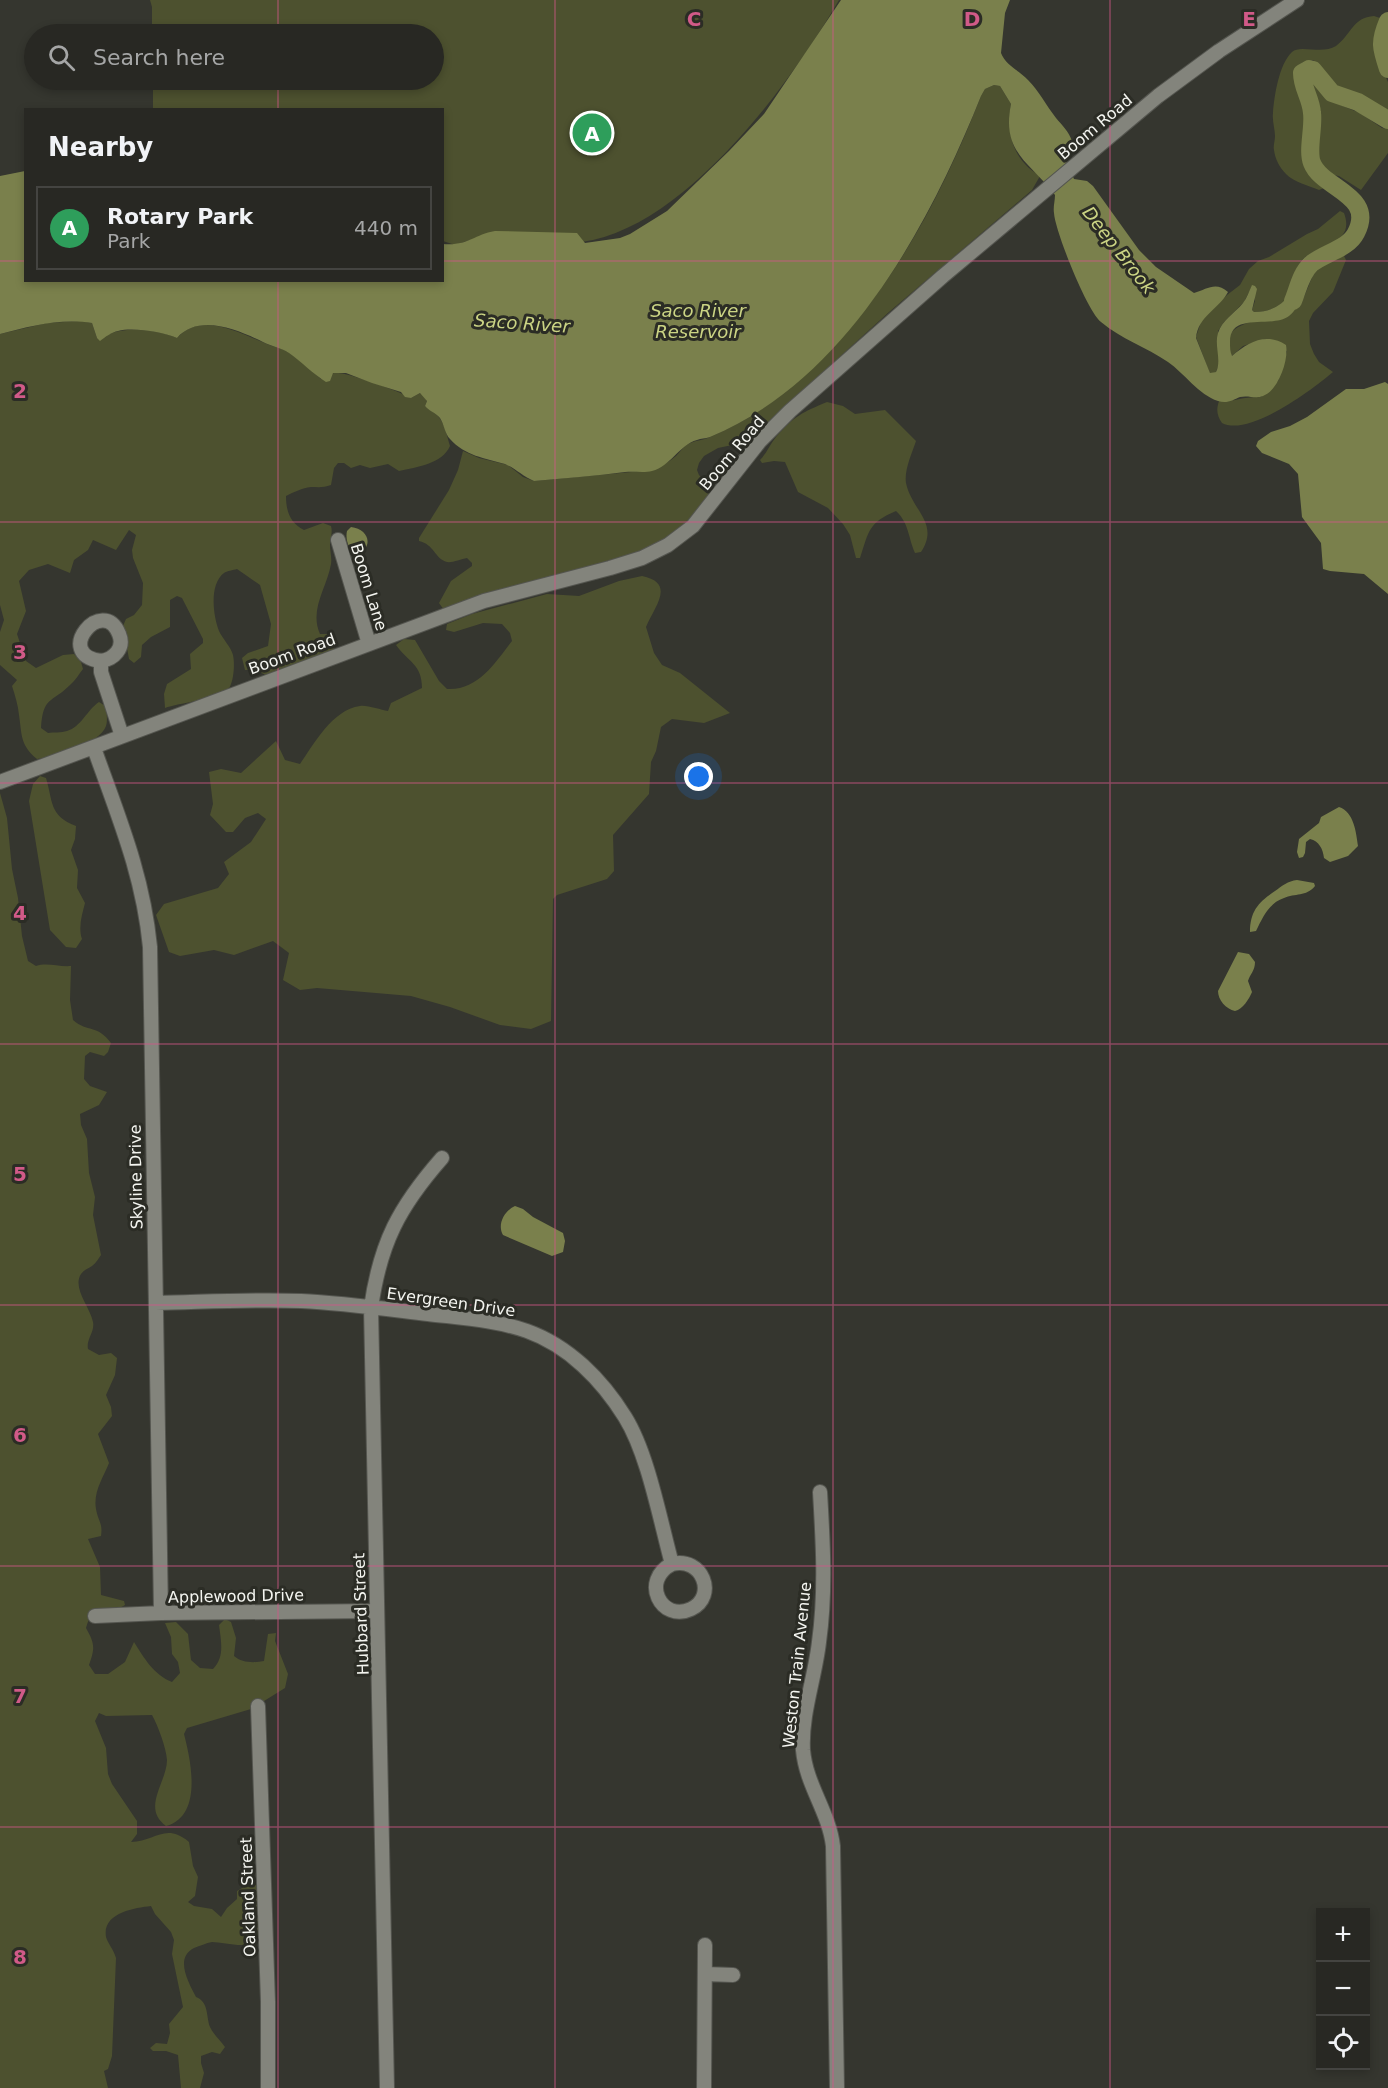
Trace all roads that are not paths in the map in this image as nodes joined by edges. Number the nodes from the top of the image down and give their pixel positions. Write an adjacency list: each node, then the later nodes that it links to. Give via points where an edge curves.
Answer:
1 (1297, 0): 3 (street, Boom Road, via 1193,69 935,283 790,411 760,441 699,519 674,541 631,562 484,601)
2 (338, 540): 3 (street, Boom Lane)
3 (369, 644): 5 (street, Boom Road)
4 (101, 661): 5 (street, via 103,682)
5 (122, 736): 6 (street, Boom Road)
6 (94, 748): 7 (street, Boom Road); 9 (street, Skyline Drive, via 131,850 147,915)
7 (0, 782)
8 (442, 1158): 10 (street, Hubbard Street, via 409,1199 387,1241)
9 (156, 1303): 10 (street, Evergreen Drive, via 301,1301); 14 (street, Skyline Drive)
10 (371, 1308): 12 (street, Evergreen Drive, via 515,1328 542,1338 582,1364 613,1400 633,1432); 13 (street, Hubbard Street)
11 (820, 1492): 23 (street, Weston Train Avenue, via 823,1609 803,1748 808,1777 828,1822 833,1846)
12 (672, 1564)
13 (376, 1611): 14 (street, Applewood Drive); 21 (street, Hubbard Street)
14 (161, 1613): 15 (street, Applewood Drive)
15 (96, 1616)
16 (258, 1706): 20 (street, Oakland Street, via 268,2002)
17 (705, 1945): 18 (street)
18 (705, 1974): 19 (street); 22 (street)
19 (733, 1974)
20 (267, 2088)
21 (387, 2088)
22 (704, 2088)
23 (837, 2088)

